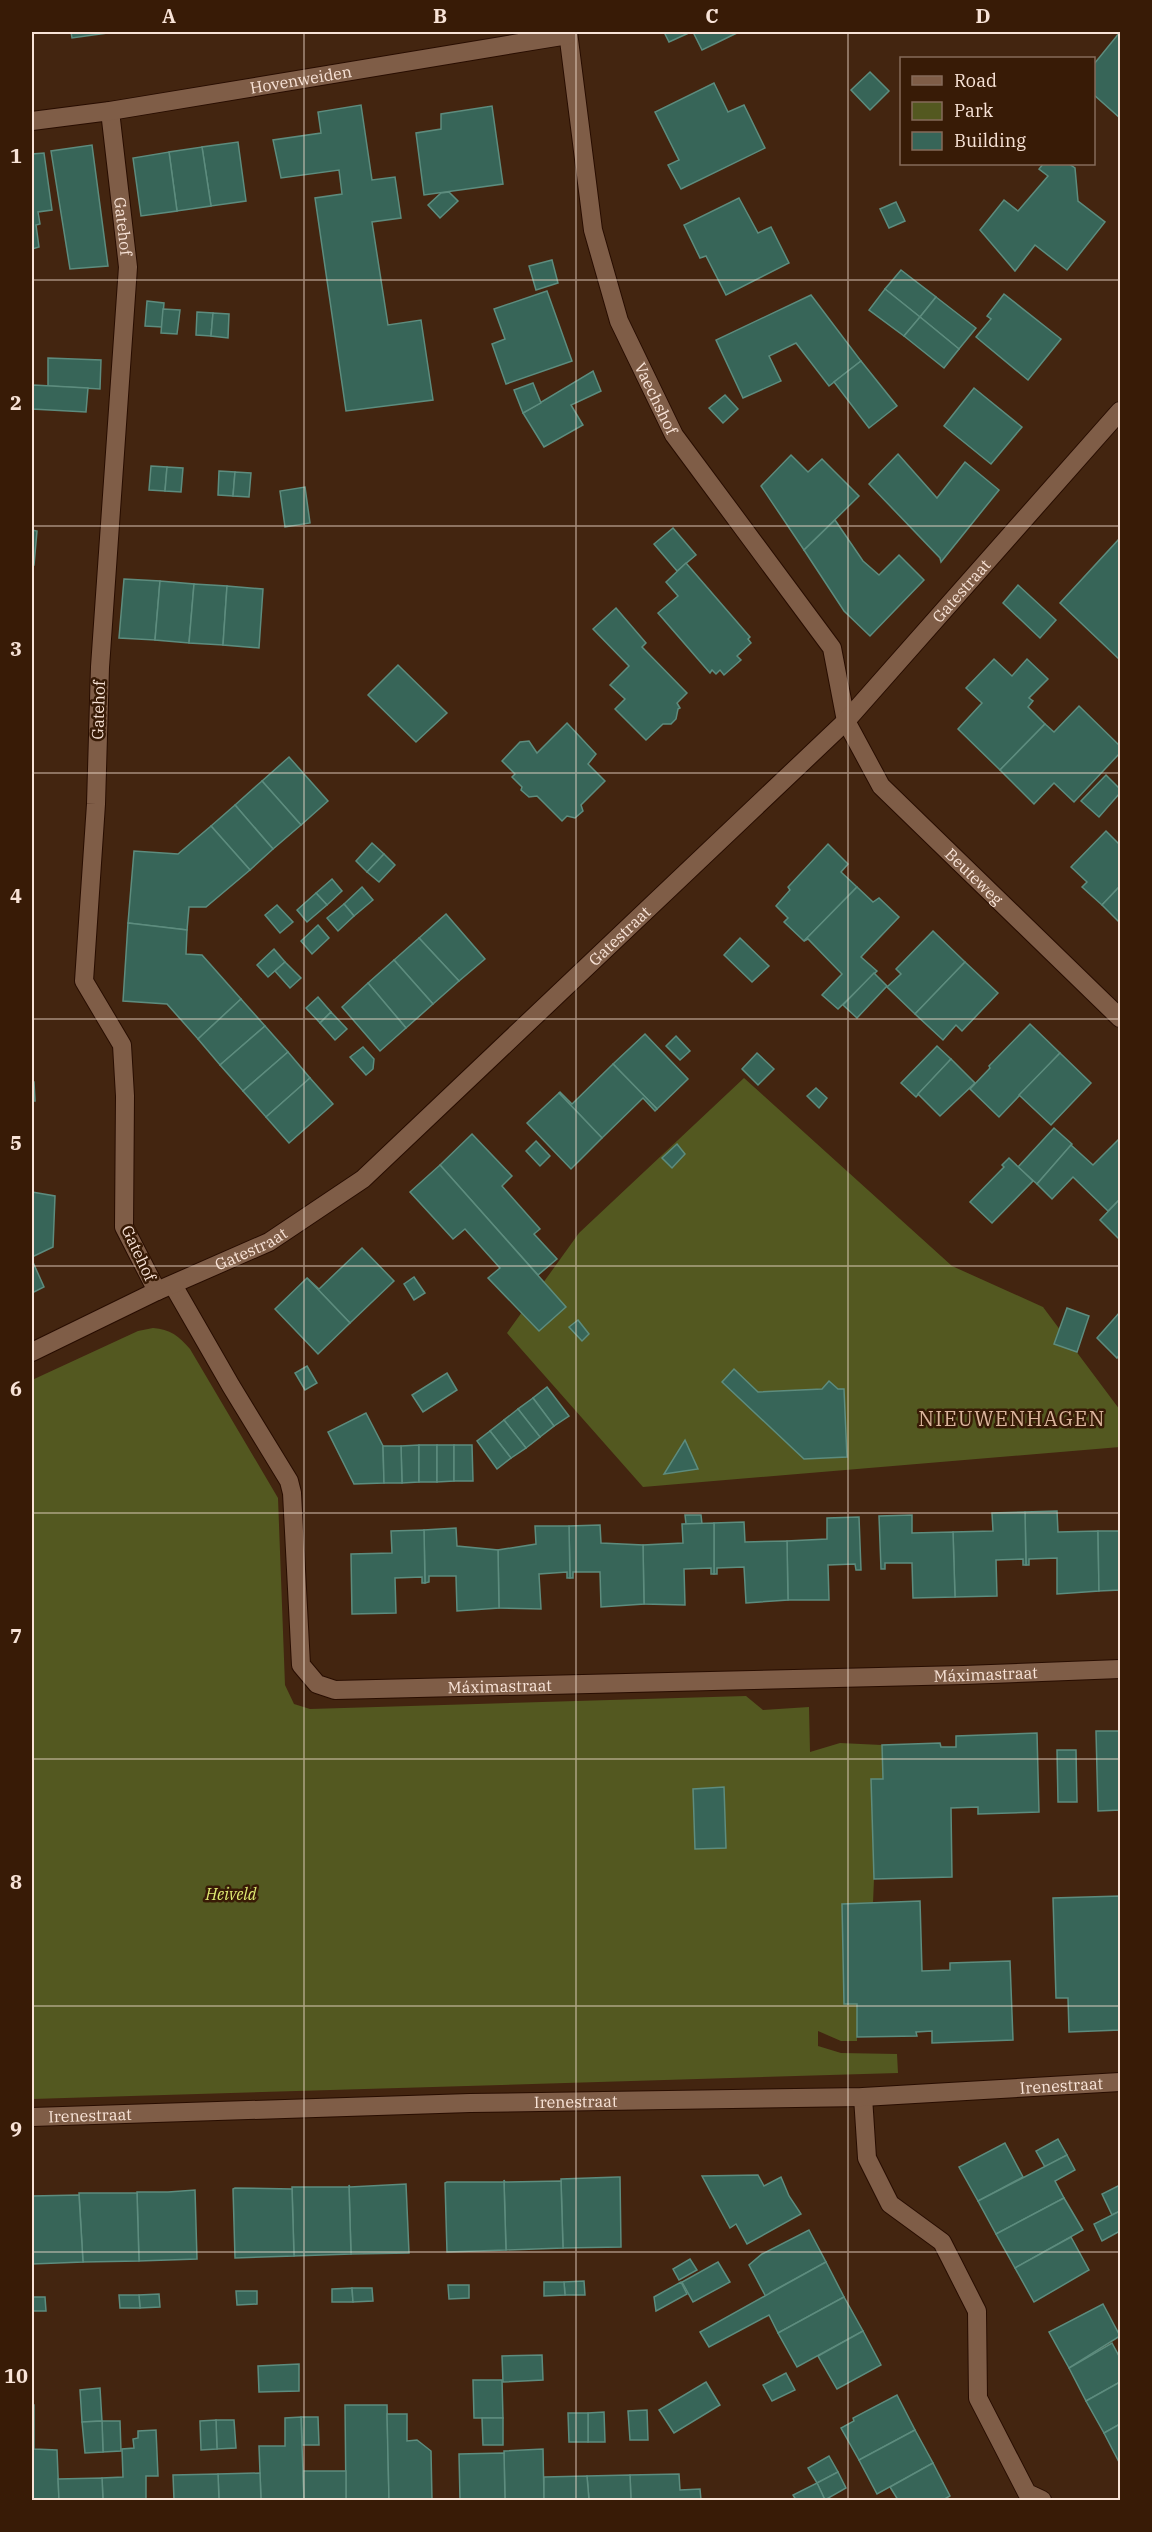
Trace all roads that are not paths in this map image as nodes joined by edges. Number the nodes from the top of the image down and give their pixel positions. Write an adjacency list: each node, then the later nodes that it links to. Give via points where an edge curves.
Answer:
1 (568, 33): 2 (street, Hovenweiden); 5 (street, Vaechshof, via 593,230 619,321 674,435 832,648)
2 (110, 111): 3 (street, Hovenweiden); 7 (street, Gatehof, via 128,267 100,667 84,981 122,1045 123,1227)
3 (32, 121)
4 (1120, 411): 5 (street, Gatestraat)
5 (846, 721): 6 (street, Beuteweg, via 881,786); 7 (street, Gatestraat, via 363,1179 269,1242)
6 (1120, 1018)
7 (165, 1288): 8 (street, Gatestraat); 9 (street, Máximastraat, via 289,1481 302,1665 317,1684 334,1690)
8 (32, 1352)
9 (1120, 1669)
10 (1120, 2082): 11 (street, Irenestraat)
11 (863, 2097): 12 (street, Irenestraat, via 482,2103); 13 (street, via 867,2158 890,2204 942,2242 977,2311 978,2398 1027,2493)
12 (32, 2117)
13 (1042, 2500)

